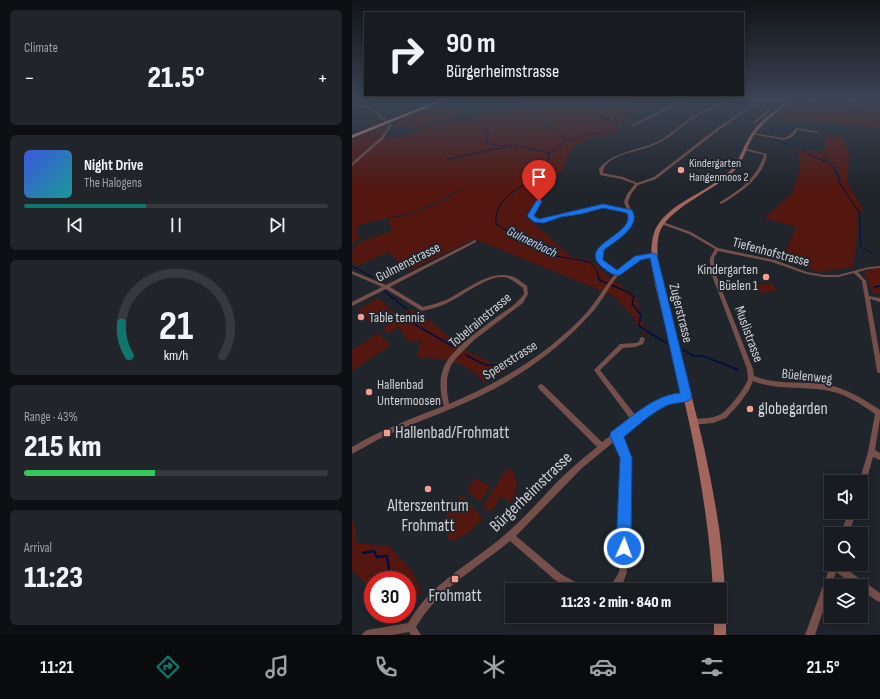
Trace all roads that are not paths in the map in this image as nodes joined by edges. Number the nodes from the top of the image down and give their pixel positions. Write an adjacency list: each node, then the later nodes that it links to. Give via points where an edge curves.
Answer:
1 (370, 129): 11 (highway)
2 (371, 129): 11 (highway)
3 (388, 129): 13 (street, via 382,138)
4 (679, 129): 14 (street, via 667,138 647,147 611,159 601,169 601,174)
5 (719, 129): 14 (street, via 655,178)
6 (757, 129): 10 (main road, Zugerstrasse)
7 (797, 129): 10 (street, via 784,139)
8 (801, 129): 9 (street)
9 (818, 132)
10 (753, 134): 12 (main road, Zugerstrasse)
11 (352, 136)
12 (745, 149): 16 (street, via 766,155 760,170 748,185); 18 (main road, Zugerstrasse, via 737,165 722,181 673,210)
13 (352, 165)
14 (637, 184): 17 (street, via 627,198)
15 (539, 201): 17 (street, via 530,216 537,221 603,206)
16 (721, 203)
17 (629, 211): 25 (street, via 630,223 601,249 599,254 602,264)
18 (662, 223): 20 (street, Tiefenhofstrasse, via 690,233); 21 (main road, Zugerstrasse, via 655,237)
19 (475, 241): 26 (street, Gulmenstrasse)
20 (717, 249): 24 (street, Tiefenhofstrasse, via 773,261 806,273 838,276); 32 (street, Muslistrasse, via 712,258 712,270 750,369)
21 (653, 255): 25 (street, Speerstrasse, via 638,258); 34 (main road, Zugerstrasse)
22 (880, 267): 24 (street, Tiefenhofstrasse, via 874,266)
23 (352, 272): 26 (street)
24 (855, 272): 27 (street, via 864,281)
25 (617, 273): 35 (street, Speerstrasse, via 576,326 533,361 490,387)
26 (385, 286): 29 (street, Gulmenstrasse); 35 (street, Tobelrainstrasse, via 422,309 441,305 482,281 496,276 510,277 525,287 526,294 521,302 462,347 448,364 443,387)
27 (868, 297): 28 (street); 31 (street)
28 (880, 300)
29 (352, 304)
30 (642, 339): 37 (street, via 642,343 622,346 597,370)
31 (880, 371)
32 (751, 378): 36 (street, Büelenweg, via 771,384 832,389); 38 (street, Muslistrasse, via 743,395 724,416)
33 (541, 387): 40 (street)
34 (687, 397): 37 (street, Bürgerheimstrasse, via 674,398 660,404); 38 (main road, Zugerstrasse)
35 (447, 408): 41 (street, Speerstrasse, via 378,437)
36 (879, 413): 42 (street)
37 (635, 420): 39 (street, Bürgerheimstrasse)
38 (693, 422): 50 (main road, Zugerstrasse, via 712,509)
39 (616, 436): 40 (street, Bürgerheimstrasse); 49 (street, via 624,451 627,468 622,572)
40 (602, 447): 45 (street, Bürgerheimstrasse, via 574,470)
41 (352, 451)
42 (872, 452): 43 (street); 44 (street)
43 (880, 457)
44 (865, 475)
45 (510, 536): 48 (street); 53 (street, Bürgerheimstrasse, via 438,592 418,613)
46 (833, 571): 57 (street)
47 (843, 571): 51 (street)
48 (567, 583)
49 (618, 583)
50 (719, 583)
51 (880, 598)
52 (720, 623): 56 (main road)
53 (413, 631): 54 (street)
54 (390, 633): 55 (street)
55 (367, 635)
56 (720, 635)
57 (810, 635)

